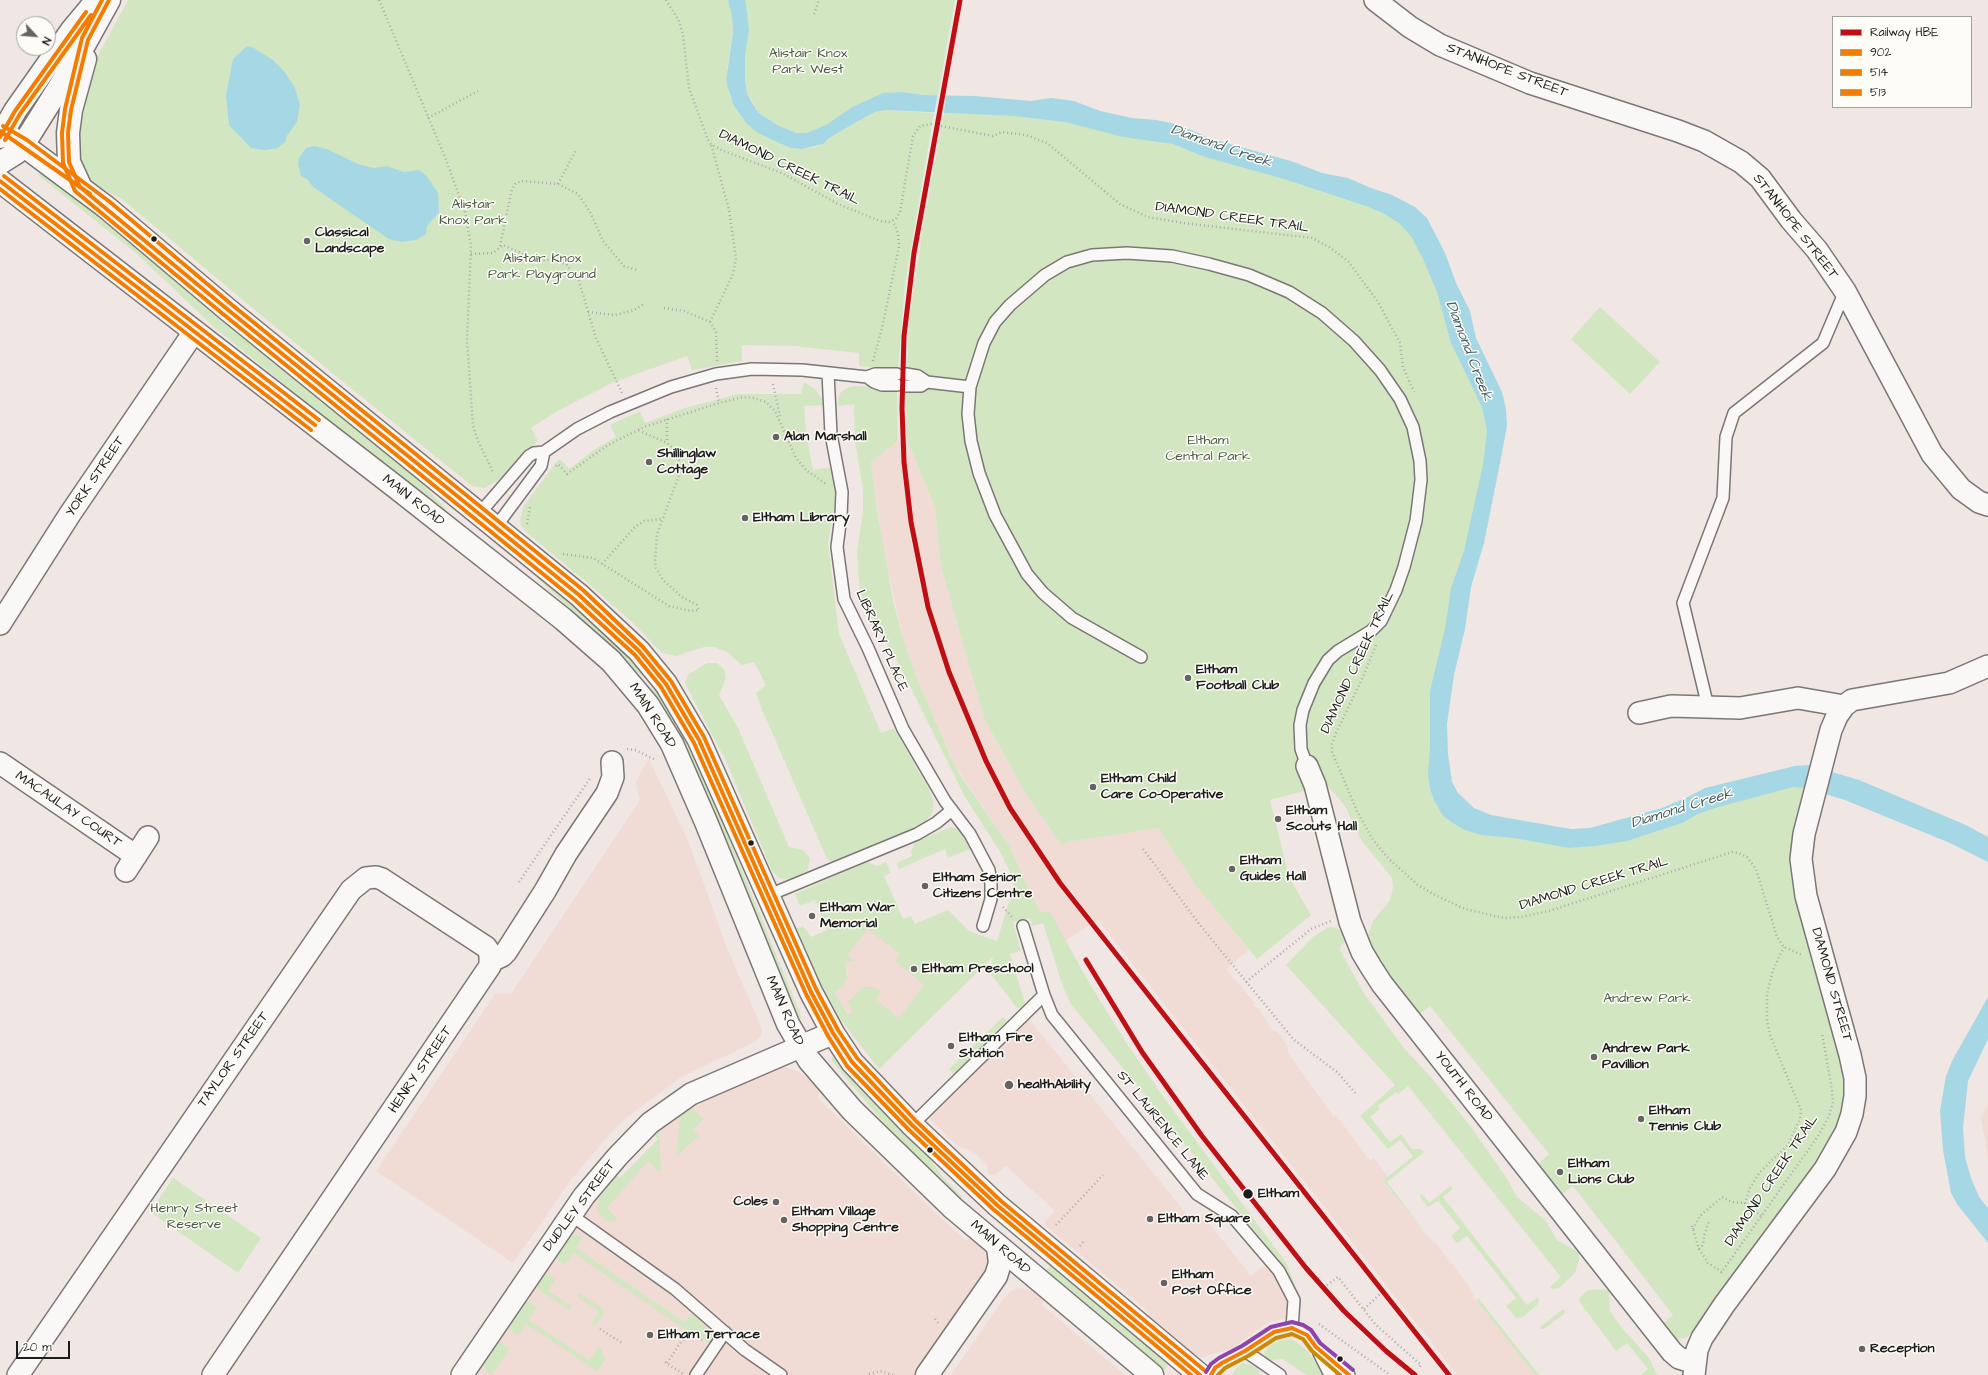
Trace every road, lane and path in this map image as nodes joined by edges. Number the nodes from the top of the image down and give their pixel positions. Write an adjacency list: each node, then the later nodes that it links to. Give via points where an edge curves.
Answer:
1 (96, 0): 13 (main road, via 72,30)
2 (109, 0): 8 (main road)
3 (379, 0): 10 (path)
4 (666, 0): 14 (path, DIAMOND CREEK TRAIL, via 678,19 683,34 689,88)
5 (819, 0): 7 (path)
6 (1375, 0): 25 (street, STANHOPE STREET, via 1410,27 1440,45 1530,83 1704,141 1741,162 1760,178 1817,250)
7 (814, 14)
8 (88, 40): 15 (main road); 20 (main road, via 68,133 69,162)
9 (478, 91): 10 (path)
10 (428, 118): 23 (path, via 465,212)
11 (932, 124): 21 (path, via 920,126 912,136 900,212)
12 (941, 126): 37 (path, DIAMOND CREEK TRAIL, via 993,136 1002,132 1026,135 1047,143 1120,204 1148,217 1183,224 1312,238 1329,247 1348,261 1378,302 1400,343 1403,367)
13 (1, 134): 15 (main road, MAIN ROAD)
14 (711, 144): 21 (path, DIAMOND CREEK TRAIL, via 782,173 838,204 880,221); 29 (path, via 729,210 736,258 733,274)
15 (22, 145): 17 (main road, via 16,153); 20 (main road, MAIN ROAD)
16 (576, 150): 19 (path)
17 (0, 163)
18 (0, 181): 30 (main road, MAIN ROAD)
19 (558, 184): 22 (path, via 522,181 516,183 512,189); 24 (path, via 578,194 590,212 603,241 624,266)
20 (80, 187): 51 (main road, MAIN ROAD)
21 (893, 221): 34 (path, via 899,240 897,257 878,345)
22 (500, 246): 23 (path, via 493,253); 28 (path, via 519,252 534,262 553,259 567,265 579,281)
23 (471, 254): 46 (path, via 467,340 473,426 485,457)
24 (637, 270)
25 (1845, 291): 49 (street, STANHOPE STREET, via 1932,454 1961,490); 63 (lane, via 1823,343 1734,413 1726,437 1723,498 1683,603)
26 (644, 304): 28 (path, via 634,310 615,315)
27 (664, 308): 29 (path, via 684,311)
28 (588, 312): 39 (path, via 596,338)
29 (710, 322): 33 (path, via 716,332)
30 (194, 332): 53 (main road, MAIN ROAD); 56 (street, YORK STREET, via 70,514)
31 (774, 370): 32 (lane); 33 (lane); 41 (path, via 774,389)
32 (828, 373): 34 (lane); 47 (lane, LIBRARY PLACE, via 831,434)
33 (716, 374): 38 (path); 39 (lane, via 671,387)
34 (867, 377): 35 (lane, via 875,374 902,374 918,376); 35 (lane, via 882,385 920,386)
35 (927, 382): 36 (lane)
36 (970, 387): 58 (lane, via 968,414 979,473 995,515 1020,564 1043,593 1072,618); 67 (lane, via 984,343 995,322 1010,305 1045,275 1067,262 1092,255 1127,253 1172,256 1249,275 1295,296 1322,313 1354,340 1380,370 1400,399 1413,427 1420,461 1419,500 1404,567 1388,608 1371,630 1328,660 1307,697 1300,738)
37 (1417, 399)
38 (720, 403): 40 (path); 41 (path, via 743,398 760,399 771,406)
39 (627, 404): 44 (lane, via 577,429)
40 (667, 419): 42 (path); 43 (path)
41 (781, 420): 47 (path, via 790,446 806,470 819,481)
42 (638, 429): 43 (path); 45 (path, via 596,453 567,474 558,464)
43 (668, 442): 50 (path, via 676,454 679,476)
44 (544, 452): 46 (lane, via 529,456); 51 (lane, via 541,466)
45 (554, 469)
46 (501, 487): 51 (lane)
47 (842, 492): 68 (lane, LIBRARY PLACE, via 837,547 844,599 903,729)
48 (530, 504): 52 (path)
49 (1988, 505)
50 (661, 519): 55 (path, via 644,521 635,527); 55 (path, via 655,543 659,574 673,590 697,605 699,610 691,611 669,606)
51 (487, 521): 53 (main road, via 483,540); 61 (main road, MAIN ROAD, via 603,617 639,651)
52 (527, 524)
53 (469, 545): 60 (main road, MAIN ROAD, via 563,619)
54 (563, 554): 55 (path, via 586,556)
55 (602, 564)
56 (0, 624)
57 (1378, 640): 76 (path, DIAMOND CREEK TRAIL, via 1336,733 1332,752 1357,811 1373,840 1414,881 1435,895 1465,909 1504,918 1521,918 1732,852 1739,853 1747,856 1756,869 1777,937)
58 (1141, 657)
59 (1988, 666): 62 (street, via 1949,683 1852,700)
60 (625, 676): 61 (main road); 83 (main road, MAIN ROAD, via 656,717 679,759 788,1024)
61 (666, 684): 71 (main road, MAIN ROAD, via 699,740)
62 (1844, 706): 63 (street, via 1798,698 1740,708); 114 (street, DIAMOND STREET, via 1831,730 1804,834 1801,859 1813,920 1850,1054 1855,1084 1852,1114 1846,1132 1825,1169 1708,1329 1697,1350)
63 (1708, 707): 64 (street, via 1671,706)
64 (1639, 713)
65 (612, 762): 78 (street, via 613,778 607,793 506,952)
66 (0, 764): 69 (street, MACAULAY COURT, via 131,863)
67 (1307, 766): 73 (street, YOUTH ROAD, via 1315,785)
68 (952, 810): 71 (lane, via 917,834); 72 (lane, LIBRARY PLACE, via 970,834 988,870)
69 (148, 837)
70 (1143, 848): 79 (path)
71 (769, 895): 82 (main road, MAIN ROAD, via 811,992)
72 (991, 899): 74 (lane, LIBRARY PLACE); 75 (path, via 1004,907 1014,920)
73 (1350, 922): 79 (path, via 1330,921 1317,924); 114 (street, YOUTH ROAD, via 1362,952 1387,990 1672,1352)
74 (983, 926)
75 (1023, 926): 80 (lane, ST LAURENCE LANE)
76 (1784, 947): 77 (path); 88 (path, via 1773,970 1767,994 1767,1021 1770,1035 1801,1110 1800,1118 1788,1145 1760,1172 1750,1188)
77 (1804, 956)
78 (491, 961): 117 (street, TAYLOR STREET, via 490,954 479,942 391,883 376,876 359,882 351,890); 118 (street, HENRY STREET, via 483,978)
79 (1246, 982): 84 (path, via 1293,1039 1337,1072)
80 (1044, 995): 85 (lane); 106 (lane, ST LAURENCE LANE, via 1052,1014 1197,1194 1232,1216 1278,1271 1294,1300)
81 (1821, 1030): 91 (path, DIAMOND CREEK TRAIL, via 1832,1090 1833,1102 1829,1116 1818,1136)
82 (833, 1033): 83 (main road); 85 (main road, MAIN ROAD, via 861,1072)
83 (800, 1047): 90 (street, DUDLEY STREET, via 705,1087 670,1107 650,1123 618,1156); 97 (main road, MAIN ROAD, via 852,1110 927,1184)
84 (1357, 1095)
85 (912, 1125): 94 (main road, MAIN ROAD)
86 (1103, 1175): 93 (path)
87 (1732, 1202): 88 (path); 89 (path); 98 (path, via 1722,1197 1700,1216 1692,1227)
88 (1745, 1203): 91 (path)
89 (1727, 1205)
90 (571, 1215): 108 (lane, via 675,1289); 119 (street, DUDLEY STREET)
91 (1761, 1216): 100 (path, DIAMOND CREEK TRAIL)
92 (1710, 1221): 98 (path, via 1703,1245)
93 (1056, 1224)
94 (1025, 1230): 99 (main road, via 1025,1248); 126 (main road, MAIN ROAD)
95 (1083, 1242): 96 (path)
96 (1080, 1246)
97 (998, 1247): 99 (main road, MAIN ROAD); 123 (main road, via 1000,1262 996,1276)
98 (1699, 1249): 100 (path, via 1708,1262)
99 (1019, 1265): 124 (main road); 125 (main road, MAIN ROAD)
100 (1722, 1272): 101 (path, DIAMOND CREEK TRAIL)
101 (1718, 1278)
102 (1327, 1285): 104 (path, via 1338,1277)
103 (1380, 1294): 104 (path)
104 (1364, 1309): 113 (path, via 1375,1324 1421,1365)
105 (1317, 1324): 131 (path)
106 (1292, 1328): 110 (lane, via 1301,1331); 112 (lane, via 1274,1332)
107 (600, 1329): 109 (path)
108 (725, 1332): 111 (lane); 121 (lane, via 745,1350)
109 (622, 1343)
110 (1316, 1347): 129 (lane); 130 (lane)
111 (713, 1349): 115 (path, via 698,1338 687,1337 666,1362); 120 (lane)
112 (1245, 1351): 127 (lane, via 1222,1363); 128 (lane)
113 (1420, 1367)
114 (1694, 1369)
115 (678, 1370)
116 (869, 1374): 122 (path, via 880,1371)
117 (18, 1375)
118 (213, 1375)
119 (462, 1375)
120 (696, 1375)
121 (781, 1375)
122 (893, 1375)
123 (927, 1375)
124 (944, 1375)
125 (1152, 1375)
126 (1200, 1375)
127 (1211, 1375)
128 (1280, 1375)
129 (1330, 1375)
130 (1349, 1375)
131 (1390, 1375)

